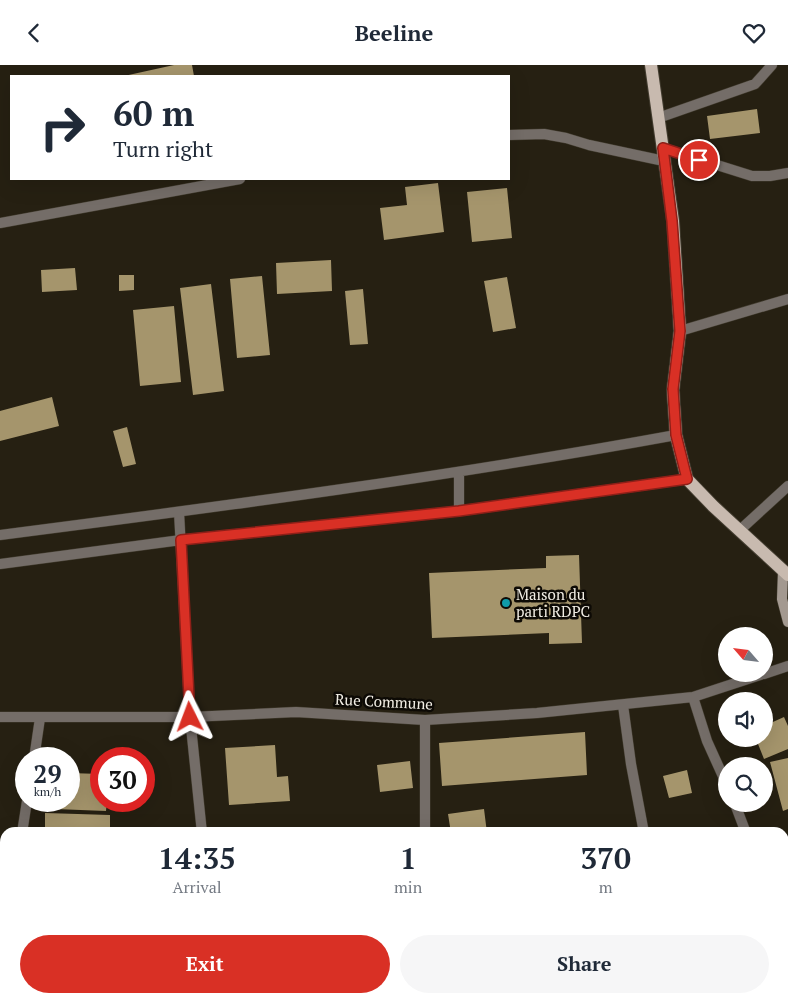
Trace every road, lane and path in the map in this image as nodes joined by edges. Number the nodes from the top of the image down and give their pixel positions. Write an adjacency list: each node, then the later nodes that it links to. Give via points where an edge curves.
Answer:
1 (651, 65): 3 (main road)
2 (772, 65): 3 (street, via 755,84)
3 (658, 118): 5 (main road)
4 (510, 135): 5 (street, via 544,134 589,145)
5 (664, 154): 6 (street, via 752,176); 10 (main road)
6 (788, 173)
7 (235, 180): 8 (street)
8 (0, 223)
9 (788, 299): 10 (street)
10 (680, 331): 11 (main road, via 673,389)
11 (676, 435): 12 (street); 13 (main road)
12 (459, 472): 15 (street); 16 (street)
13 (687, 479): 15 (street); 17 (main road)
14 (788, 486): 17 (street)
15 (459, 511): 19 (street)
16 (179, 512): 18 (street); 19 (street)
17 (740, 529): 21 (main road)
18 (0, 535)
19 (181, 540): 20 (street); 29 (street)
20 (0, 564)
21 (783, 570): 22 (main road, via 782,599)
22 (788, 623)
23 (788, 667): 24 (street, Rue Commune)
24 (773, 671)
25 (736, 683): 26 (street, Rue Commune)
26 (693, 697): 27 (street, Rue Commune); 33 (street)
27 (624, 705): 31 (street, Rue Commune); 39 (street)
28 (0, 717): 30 (street, Rue Commune)
29 (190, 717): 30 (street, Rue Commune); 31 (street, Rue Commune, via 296,712); 37 (street)
30 (40, 718): 32 (street)
31 (425, 720): 38 (street)
32 (36, 747)
33 (718, 765)
34 (25, 812): 36 (street)
35 (739, 812): 40 (street)
36 (23, 827)
37 (201, 827)
38 (425, 827)
39 (643, 827)
40 (744, 827)

